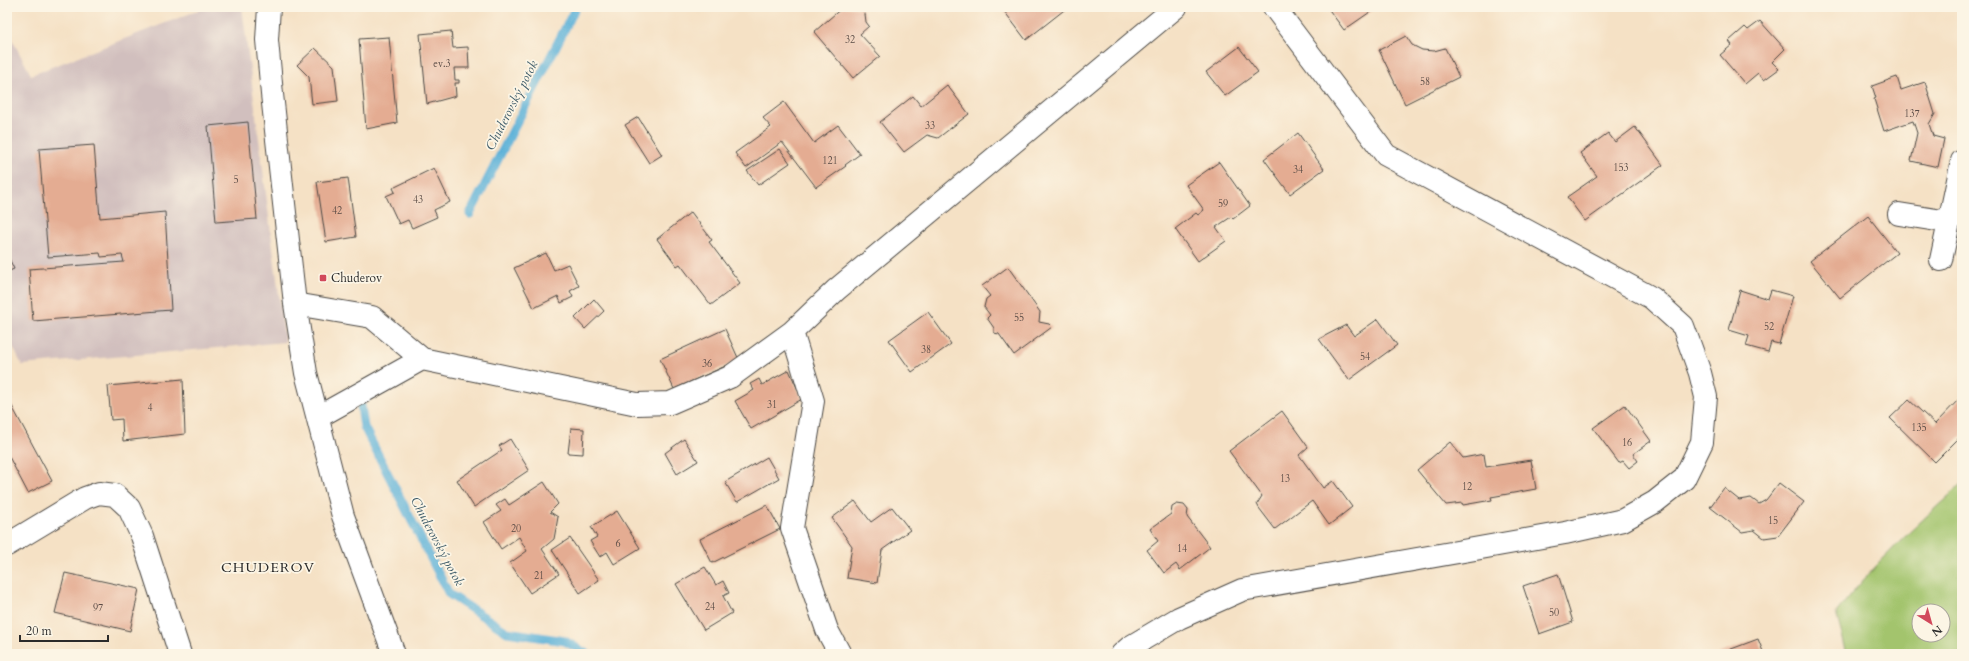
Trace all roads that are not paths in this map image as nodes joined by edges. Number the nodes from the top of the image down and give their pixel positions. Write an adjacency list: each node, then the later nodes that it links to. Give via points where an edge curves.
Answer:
1 (269, 7): 8 (street, via 267,40)
2 (1176, 7): 9 (street, via 842,285)
3 (1274, 7): 16 (street, via 1386,155 1652,298 1683,326 1706,397 1702,442 1684,479 1655,502 1623,520 1564,533 1242,590 1180,618)
4 (1962, 161): 6 (street)
5 (1899, 214): 6 (street)
6 (1949, 222): 7 (street)
7 (1941, 260)
8 (296, 304): 10 (street, via 372,317); 11 (street, via 306,373)
9 (792, 332): 10 (street, via 730,377 670,403 637,404); 15 (street, via 813,401 792,528 827,630)
10 (422, 359): 11 (street)
11 (318, 417): 14 (street, via 343,516)
12 (7, 545): 13 (street, via 85,498 99,493 115,495 129,508 142,536)
13 (180, 654)
14 (394, 654)
15 (840, 654)
16 (1122, 654)

